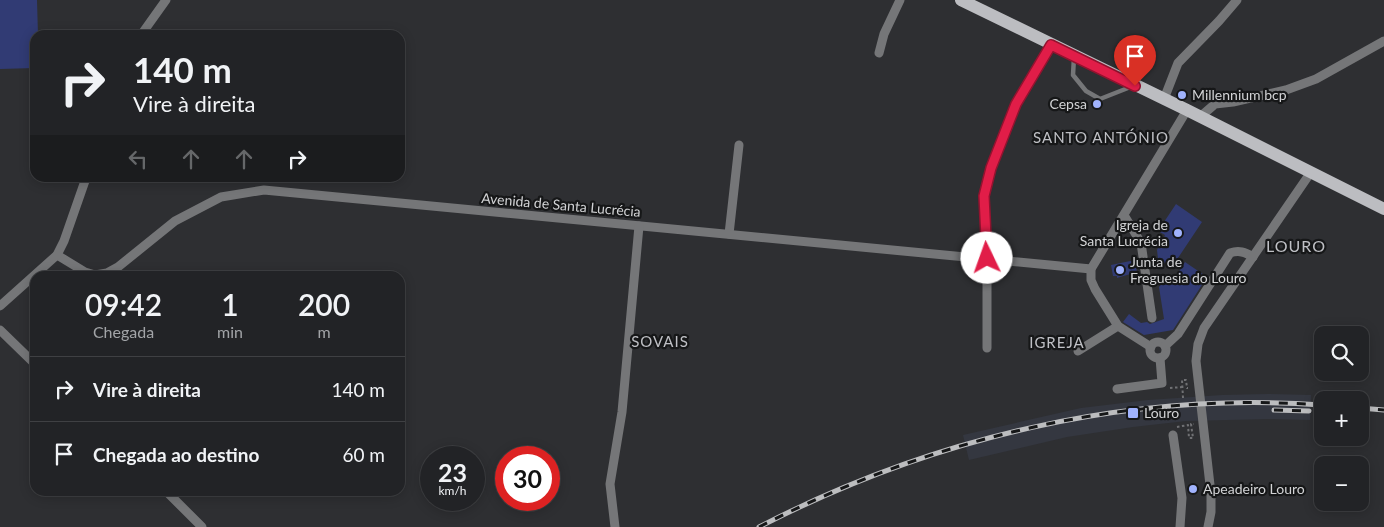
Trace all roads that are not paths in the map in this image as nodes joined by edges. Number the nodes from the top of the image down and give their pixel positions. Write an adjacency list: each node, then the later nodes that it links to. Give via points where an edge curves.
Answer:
1 (166, 0): 5 (street)
2 (900, 0): 8 (street)
3 (961, 0): 7 (main road)
4 (1237, 0): 11 (street, via 1178,63)
5 (145, 30)
6 (1384, 41): 13 (street, via 1316,80 1286,90 1215,104)
7 (1051, 45): 9 (main road); 23 (street, via 1016,104 991,168 984,196)
8 (879, 53)
9 (1074, 56): 10 (main road); 10 (lane, via 1073,75 1086,91 1100,98)
10 (1135, 86): 11 (main road)
11 (1164, 99): 12 (main road)
12 (1187, 110): 13 (main road); 18 (street)
13 (1200, 117): 15 (main road)
14 (740, 145): 20 (street)
15 (1311, 172): 17 (main road); 22 (street)
16 (85, 182): 21 (street)
17 (1384, 210)
18 (1124, 215): 24 (street); 30 (street, via 1141,242)
19 (639, 226): 20 (street, Avenida de Santa Lucrécia); 27 (street, Avenida de Santa Lucrécia, via 264,190 220,197 175,221); 43 (street, via 622,412 610,484)
20 (729, 234): 23 (street, Avenida de Santa Lucrécia)
21 (57, 255): 25 (street); 26 (street, Avenida de Santa Lucrécia)
22 (1253, 257): 33 (street, via 1245,252 1230,254 1178,334); 45 (street, via 1204,328 1198,344 1196,361 1212,494)
23 (987, 258): 24 (street, Avenida de Santa Lucrécia); 35 (street)
24 (1091, 269): 31 (street, via 1095,289)
25 (39, 271)
26 (83, 271)
27 (111, 271)
28 (30, 279): 29 (street)
29 (0, 306)
30 (1152, 318)
31 (1118, 326): 34 (street); 36 (street)
32 (0, 330): 38 (street)
33 (1165, 346): 34 (street, via 1157,343); 37 (street, via 1166,353)
34 (1151, 347): 37 (street, via 1152,355)
35 (988, 348)
36 (1078, 351)
37 (1160, 358): 39 (street, via 1162,383)
38 (30, 359)
39 (1117, 389)
40 (1173, 435): 44 (street, via 1182,498)
41 (171, 496): 42 (street)
42 (202, 527)
43 (615, 527)
44 (1180, 527)
45 (1208, 527)

